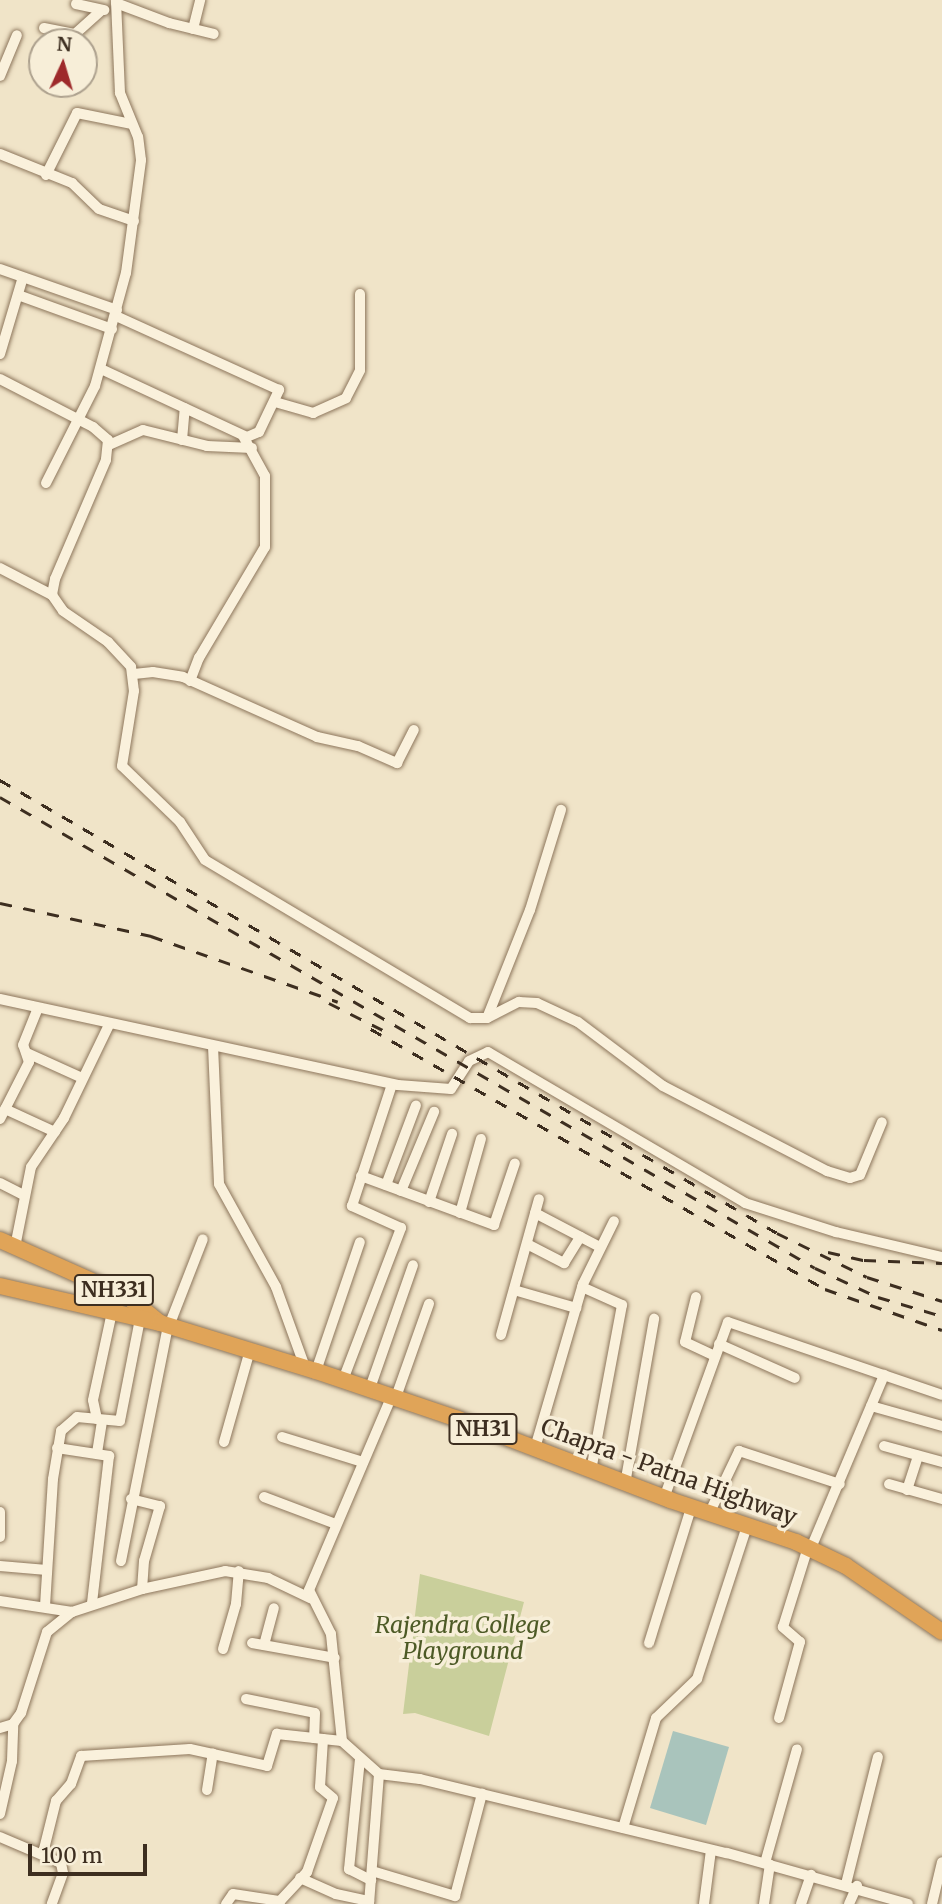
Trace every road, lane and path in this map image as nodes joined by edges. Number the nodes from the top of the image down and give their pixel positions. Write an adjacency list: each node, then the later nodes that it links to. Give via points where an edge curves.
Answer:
1 (200, 0): 6 (street)
2 (76, 4): 4 (street)
3 (117, 5): 4 (street); 6 (street); 10 (street, via 120,93)
4 (102, 10): 5 (street)
5 (82, 28)
6 (193, 29): 7 (street)
7 (214, 34)
8 (17, 35): 9 (street)
9 (0, 76)
10 (131, 124): 12 (street, via 77,113); 13 (street, via 141,160)
11 (0, 154): 12 (street)
12 (46, 175): 13 (street, via 77,186 99,209)
13 (134, 220): 18 (street)
14 (0, 269): 15 (street)
15 (22, 279): 17 (street); 18 (street)
16 (360, 294): 23 (street, via 360,370 346,398 314,413)
17 (18, 295): 19 (street); 20 (street)
18 (117, 313): 19 (street); 23 (street, via 168,343 277,387)
19 (112, 329): 21 (street)
20 (0, 354)
21 (101, 369): 24 (street); 25 (street)
22 (0, 379): 25 (street)
23 (275, 402): 26 (street, via 259,432)
24 (185, 408): 26 (street); 27 (street)
25 (78, 420): 28 (street, via 101,432); 30 (street)
26 (243, 436): 29 (street)
27 (182, 440): 28 (street, via 143,430); 29 (street)
28 (108, 445): 32 (street)
29 (251, 448): 34 (street, via 265,476 265,547)
30 (46, 483)
31 (0, 568): 32 (street)
32 (52, 595): 33 (street, via 63,611 120,652)
33 (134, 674): 34 (street, via 153,671); 39 (street, via 122,766 180,822 200,856 466,1016)
34 (190, 681): 35 (street, via 317,737 358,746 397,762)
35 (414, 730)
36 (561, 810): 39 (street, via 530,910)
37 (0, 999): 38 (street)
38 (38, 1008): 40 (street); 42 (street, via 23,1045)
39 (487, 1018): 48 (street, via 511,1005 537,1003 578,1022 673,1092 794,1157 844,1177 859,1175)
40 (109, 1025): 41 (street); 43 (street)
41 (213, 1046): 44 (street); 88 (street, via 219,1184 276,1287)
42 (27, 1054): 43 (street); 47 (street, via 29,1062)
43 (82, 1078): 49 (street)
44 (392, 1084): 53 (street); 71 (street, via 451,1089 469,1061 480,1053 491,1053 566,1102 745,1203 836,1232)
45 (416, 1105): 55 (street)
46 (435, 1112): 56 (street)
47 (3, 1114): 49 (street)
48 (882, 1122)
49 (55, 1132): 57 (street, via 35,1158)
50 (452, 1134): 59 (street)
51 (481, 1139): 60 (street)
52 (515, 1163): 60 (street, via 496,1224)
53 (361, 1176): 55 (street); 91 (street, via 352,1210 401,1228)
54 (0, 1183): 57 (street)
55 (386, 1185): 56 (street)
56 (401, 1191): 59 (street)
57 (24, 1195): 66 (street)
58 (539, 1199): 61 (street)
59 (429, 1202): 60 (street)
60 (460, 1213)
61 (535, 1213): 64 (street); 68 (street)
62 (614, 1221): 70 (street)
63 (0, 1233): 66 (street)
64 (580, 1237): 68 (street, via 566,1263); 70 (street)
65 (203, 1239): 83 (street)
66 (8, 1241): 73 (street); 73 (highway, NH331)
67 (360, 1242): 88 (street)
68 (527, 1244): 76 (street)
69 (0, 1247): 73 (street, via 58,1272)
70 (600, 1247): 75 (street)
71 (942, 1257)
72 (413, 1265): 92 (street)
73 (93, 1281): 83 (highway, NH331, via 128,1297)
74 (0, 1286): 80 (highway, Chapra - Patna Highway / NH31)
75 (582, 1287): 79 (street); 107 (street, via 622,1305)
76 (514, 1290): 79 (street); 84 (street)
77 (695, 1297): 87 (street, via 685,1342)
78 (429, 1304): 94 (street)
79 (576, 1308): 102 (street)
80 (112, 1312): 81 (highway, Chapra - Patna Highway / NH31); 96 (street, via 93,1400)
81 (139, 1319): 83 (highway, Chapra - Patna Highway / NH31); 96 (street, via 121,1420)
82 (654, 1319): 108 (street)
83 (166, 1325): 86 (highway, Chapra - Patna Highway / NH31); 114 (street)
84 (501, 1335)
85 (719, 1344): 87 (street); 89 (street, via 727,1323 734,1322); 90 (street)
86 (250, 1350): 88 (highway, Chapra - Patna Highway / NH31); 99 (street)
87 (715, 1356): 113 (street)
88 (311, 1369): 91 (highway, Chapra - Patna Highway / NH31)
89 (884, 1375): 93 (street); 95 (street)
90 (795, 1378)
91 (343, 1380): 92 (highway, Chapra - Patna Highway / NH31)
92 (370, 1388): 94 (highway, Chapra - Patna Highway / NH31)
93 (942, 1395)
94 (394, 1396): 102 (highway, Chapra - Patna Highway / NH31); 105 (street)
95 (871, 1406): 97 (street); 109 (street)
96 (99, 1420): 101 (street, via 77,1417 68,1421); 103 (street)
97 (942, 1426)
98 (282, 1437): 105 (street)
99 (224, 1442)
100 (884, 1446): 104 (street)
101 (57, 1448): 103 (street); 125 (street)
102 (535, 1448): 107 (highway, Chapra - Patna Highway / NH31)
103 (97, 1453): 130 (street, via 109,1457)
104 (918, 1455): 106 (street); 111 (street)
105 (363, 1462): 119 (street)
106 (942, 1462)
107 (591, 1471): 108 (highway, Chapra - Patna Highway / NH31)
108 (625, 1484): 113 (highway, Chapra - Patna Highway / NH31)
109 (839, 1484): 118 (street, via 739,1451); 122 (street)
110 (889, 1485): 111 (street)
111 (908, 1490): 115 (street)
112 (264, 1497): 119 (street)
113 (664, 1498): 116 (highway, Chapra - Patna Highway / NH31)
114 (131, 1499): 123 (street); 127 (street, via 160,1507 143,1565)
115 (942, 1499)
116 (691, 1508): 118 (highway, Chapra - Patna Highway / NH31); 135 (street)
117 (0, 1512): 121 (street)
118 (709, 1514): 120 (highway, Chapra - Patna Highway / NH31)
119 (336, 1524): 128 (street, via 310,1585)
120 (747, 1526): 122 (highway, Chapra - Patna Highway / NH31); 152 (street, via 697,1679 656,1718)
121 (0, 1537)
122 (809, 1548): 134 (highway, Chapra - Patna Highway / NH31, via 846,1566); 139 (street, via 783,1627 800,1642)
123 (121, 1561)
124 (0, 1566): 125 (street)
125 (47, 1570): 131 (street)
126 (239, 1572): 127 (street, via 202,1574); 128 (street, via 268,1578); 136 (street, via 236,1604)
127 (142, 1589): 130 (street)
128 (310, 1598): 137 (street, via 328,1624)
129 (0, 1601): 131 (street)
130 (92, 1604): 133 (street)
131 (45, 1606): 133 (street)
132 (274, 1608): 137 (street, via 258,1644)
133 (72, 1612): 140 (street, via 56,1621 41,1641 21,1713)
134 (942, 1632)
135 (649, 1643)
136 (223, 1649)
137 (335, 1658): 143 (street)
138 (247, 1699): 142 (street, via 315,1713)
139 (779, 1718)
140 (13, 1724): 141 (street); 151 (street, via 12,1761)
141 (0, 1728)
142 (318, 1738): 143 (street); 145 (street, via 278,1734 267,1766); 160 (street, via 320,1787 332,1800 318,1847)
143 (342, 1741): 147 (street)
144 (797, 1749): 157 (street)
145 (213, 1753): 149 (street); 155 (street, via 181,1749 81,1756 71,1784 54,1803)
146 (877, 1757): 161 (street)
147 (360, 1759): 148 (street); 158 (street, via 349,1869)
148 (379, 1774): 150 (street); 158 (street)
149 (206, 1790)
150 (482, 1794): 152 (street); 158 (street, via 454,1896)
151 (0, 1814)
152 (623, 1828): 154 (street)
153 (0, 1837): 155 (street)
154 (711, 1850): 157 (street); 166 (street)
155 (43, 1853): 164 (street, via 58,1860 63,1869)
156 (942, 1862): 171 (street)
157 (767, 1864): 159 (street); 167 (street)
158 (371, 1875): 163 (street)
159 (811, 1875): 161 (street); 168 (street)
160 (299, 1878): 163 (street); 165 (street, via 280,1901 233,1894)
161 (851, 1885): 162 (street); 169 (street)
162 (880, 1899): 170 (street)
163 (369, 1903)
164 (52, 1904)
165 (226, 1904)
166 (704, 1904)
167 (764, 1904)
168 (801, 1904)
169 (849, 1904)
170 (908, 1904)
171 (932, 1904)

